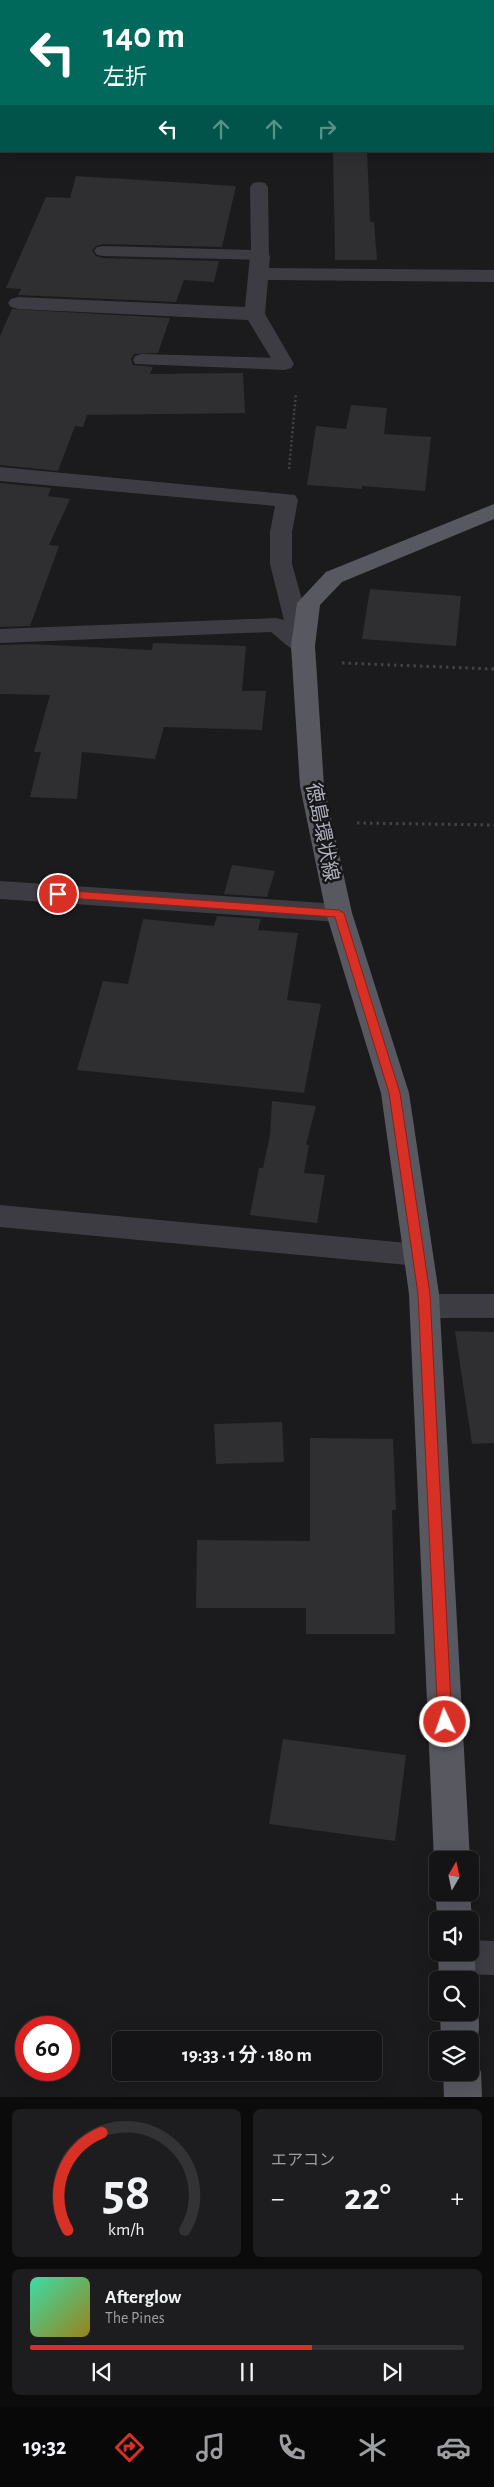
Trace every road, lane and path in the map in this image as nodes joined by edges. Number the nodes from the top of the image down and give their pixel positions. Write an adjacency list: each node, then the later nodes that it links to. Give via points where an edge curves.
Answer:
1 (259, 187): 3 (lane)
2 (103, 250): 3 (lane)
3 (259, 265): 4 (street); 6 (street)
4 (494, 276)
5 (18, 303): 6 (street)
6 (255, 314): 8 (street)
7 (142, 360): 8 (lane)
8 (284, 364): 10 (path, via 297,387)
9 (0, 474): 10 (street)
10 (287, 500): 13 (street, via 281,532 281,564)
11 (494, 511): 13 (main road, 徳島環状線, via 334,577 309,603)
12 (0, 636): 13 (street, via 276,625)
13 (303, 654): 14 (path); 15 (main road, 徳島環状線, via 312,786)
14 (494, 669)
15 (320, 822): 16 (path); 18 (main road, 徳島環状線)
16 (494, 825)
17 (0, 890): 18 (street)
18 (339, 913): 20 (main road, 徳島環状線, via 395,1093)
19 (0, 1216): 20 (street)
20 (418, 1255): 21 (main road, 徳島環状線)
21 (425, 1306): 22 (street); 23 (main road, 徳島環状線)
22 (494, 1306)
23 (452, 1851)
24 (494, 1958): 25 (street)
25 (457, 1963)
26 (462, 2081): 27 (main road)
27 (463, 2097)

